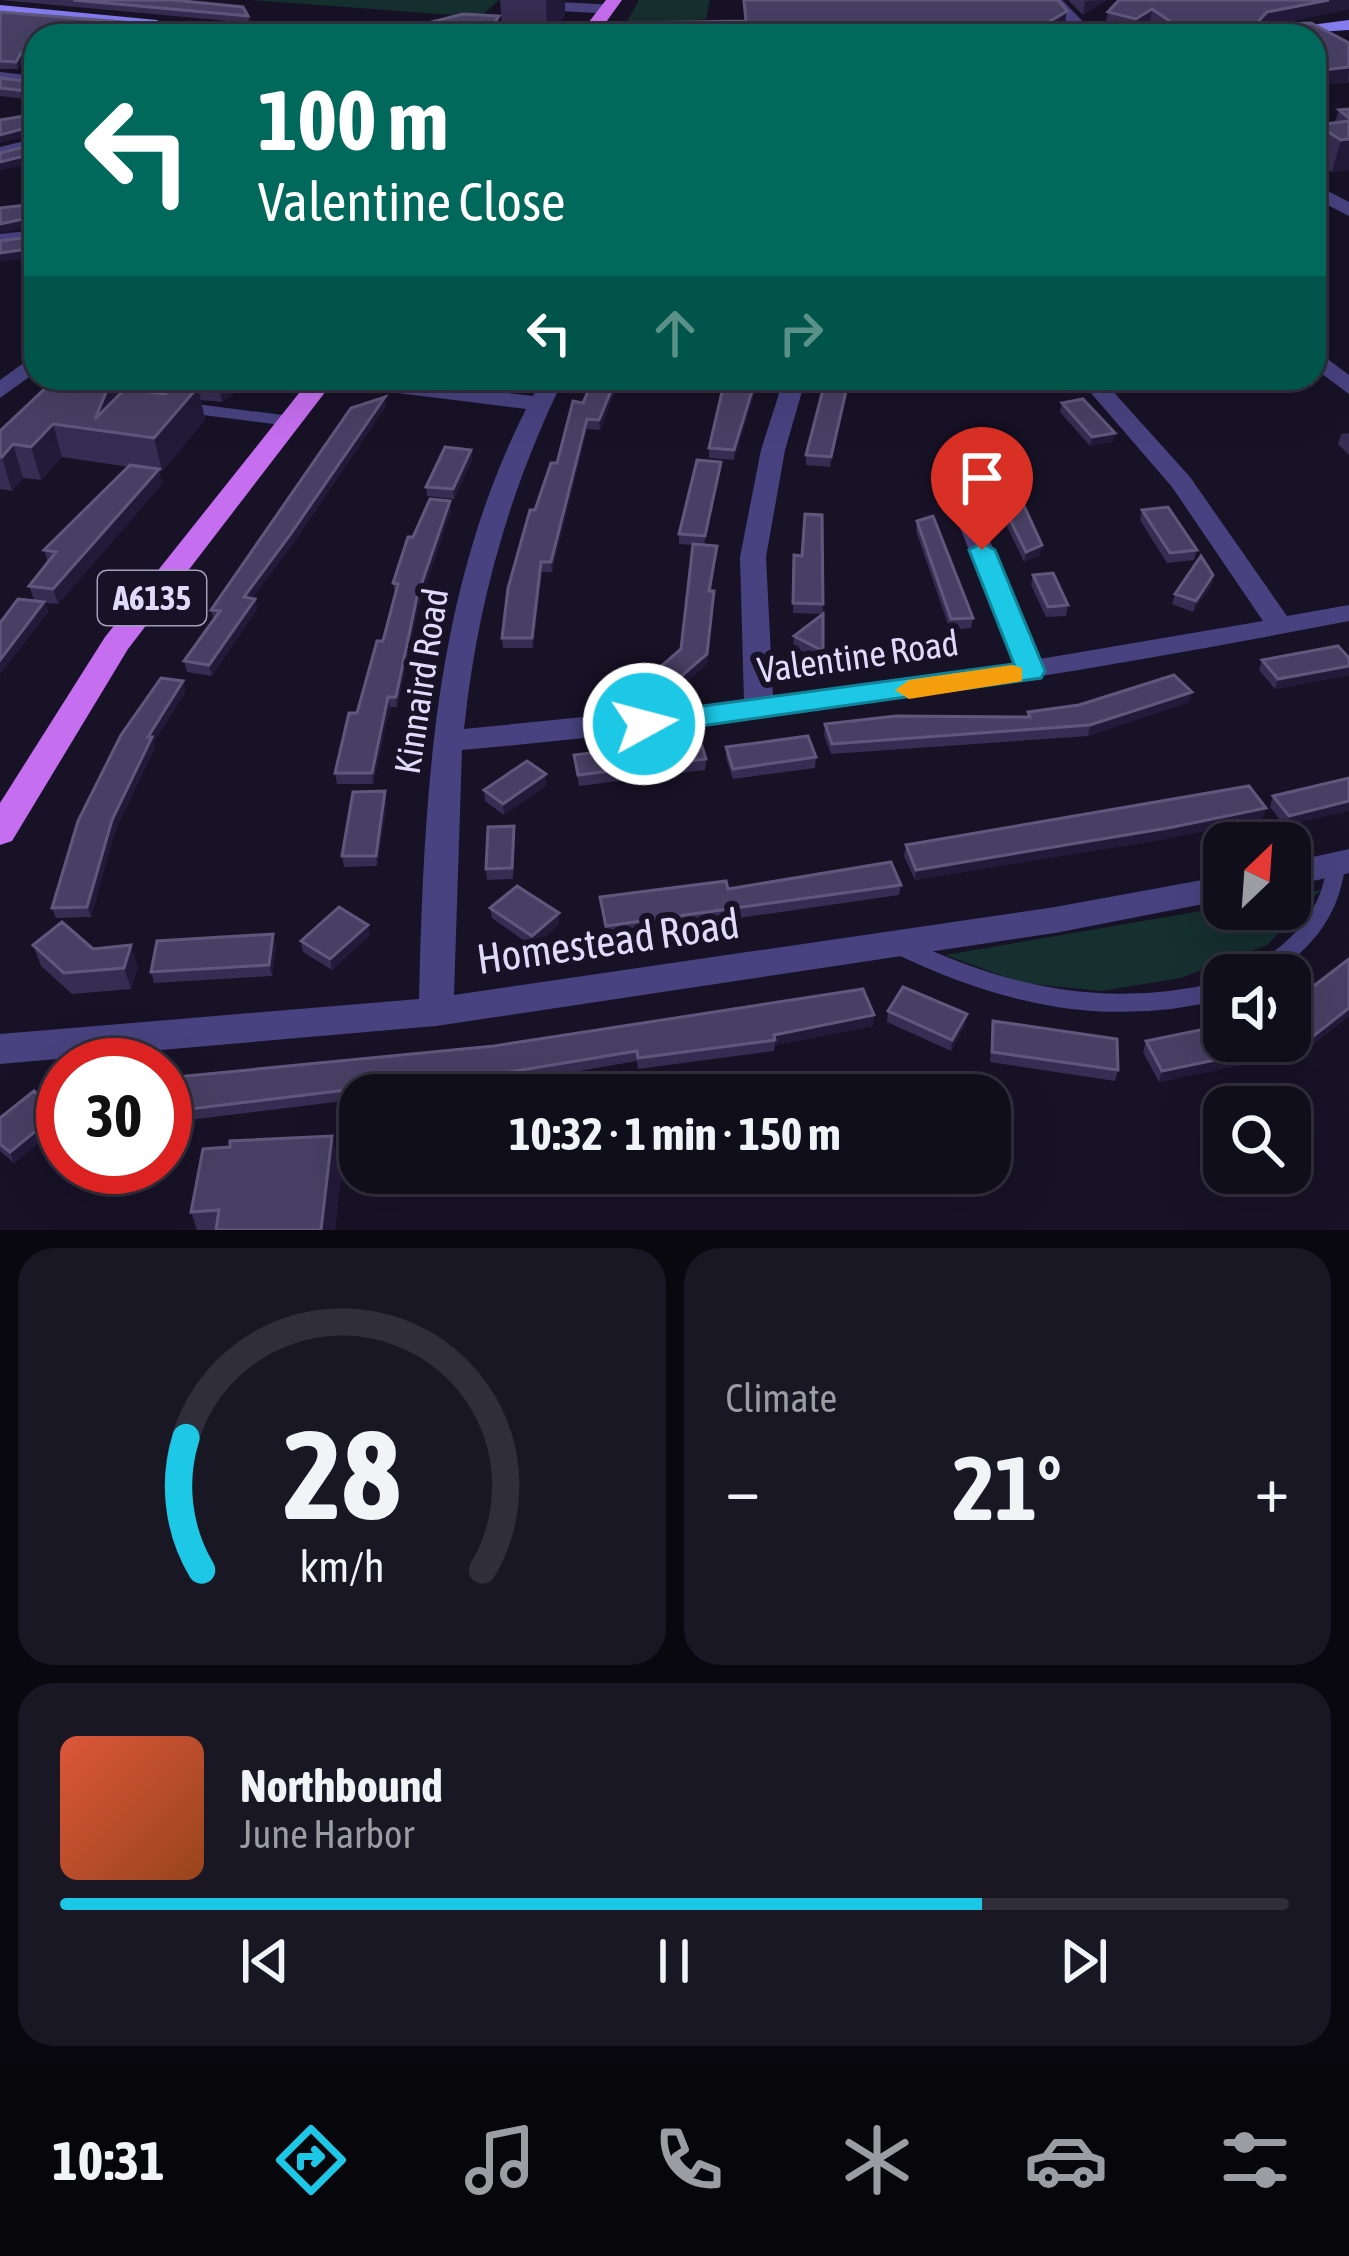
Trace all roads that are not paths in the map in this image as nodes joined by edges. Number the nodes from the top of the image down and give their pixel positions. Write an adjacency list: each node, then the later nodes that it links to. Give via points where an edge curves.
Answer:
1 (1054, 0): 6 (street)
2 (608, 3): 3 (lane)
3 (528, 4)
4 (0, 10): 5 (street)
5 (141, 24)
6 (1077, 24)
7 (1326, 367): 9 (street)
8 (24, 371): 15 (street)
9 (1349, 387)
10 (315, 390): 18 (main road, A6135)
11 (428, 390): 17 (street)
12 (547, 390): 17 (street, Kinnaird Road)
13 (791, 390): 23 (street, via 753,557)
14 (1100, 390): 21 (street, via 1181,482)
15 (0, 391)
16 (183, 396): 18 (lane, via 174,406)
17 (538, 404): 24 (street, Kinnaird Road, via 489,530)
18 (290, 421): 25 (main road, A6135, via 116,644)
19 (965, 510): 22 (street)
20 (1349, 613): 21 (street, Valentine Road)
21 (1280, 626): 22 (street, Valentine Road)
22 (1031, 671): 23 (street, Valentine Road)
23 (758, 709): 24 (street, Valentine Road)
24 (446, 741): 32 (street, Kinnaird Road)
25 (0, 832)
26 (1342, 863): 27 (street); 30 (lane, via 1322,917)
27 (1311, 870)
28 (1203, 892): 29 (street, Homestead Road)
29 (896, 945): 31 (lane, via 983,984 1091,1006 1141,1007); 32 (street, Homestead Road)
30 (1286, 954)
31 (1203, 994)
32 (436, 1012): 33 (street, Homestead Road)
33 (0, 1049)

